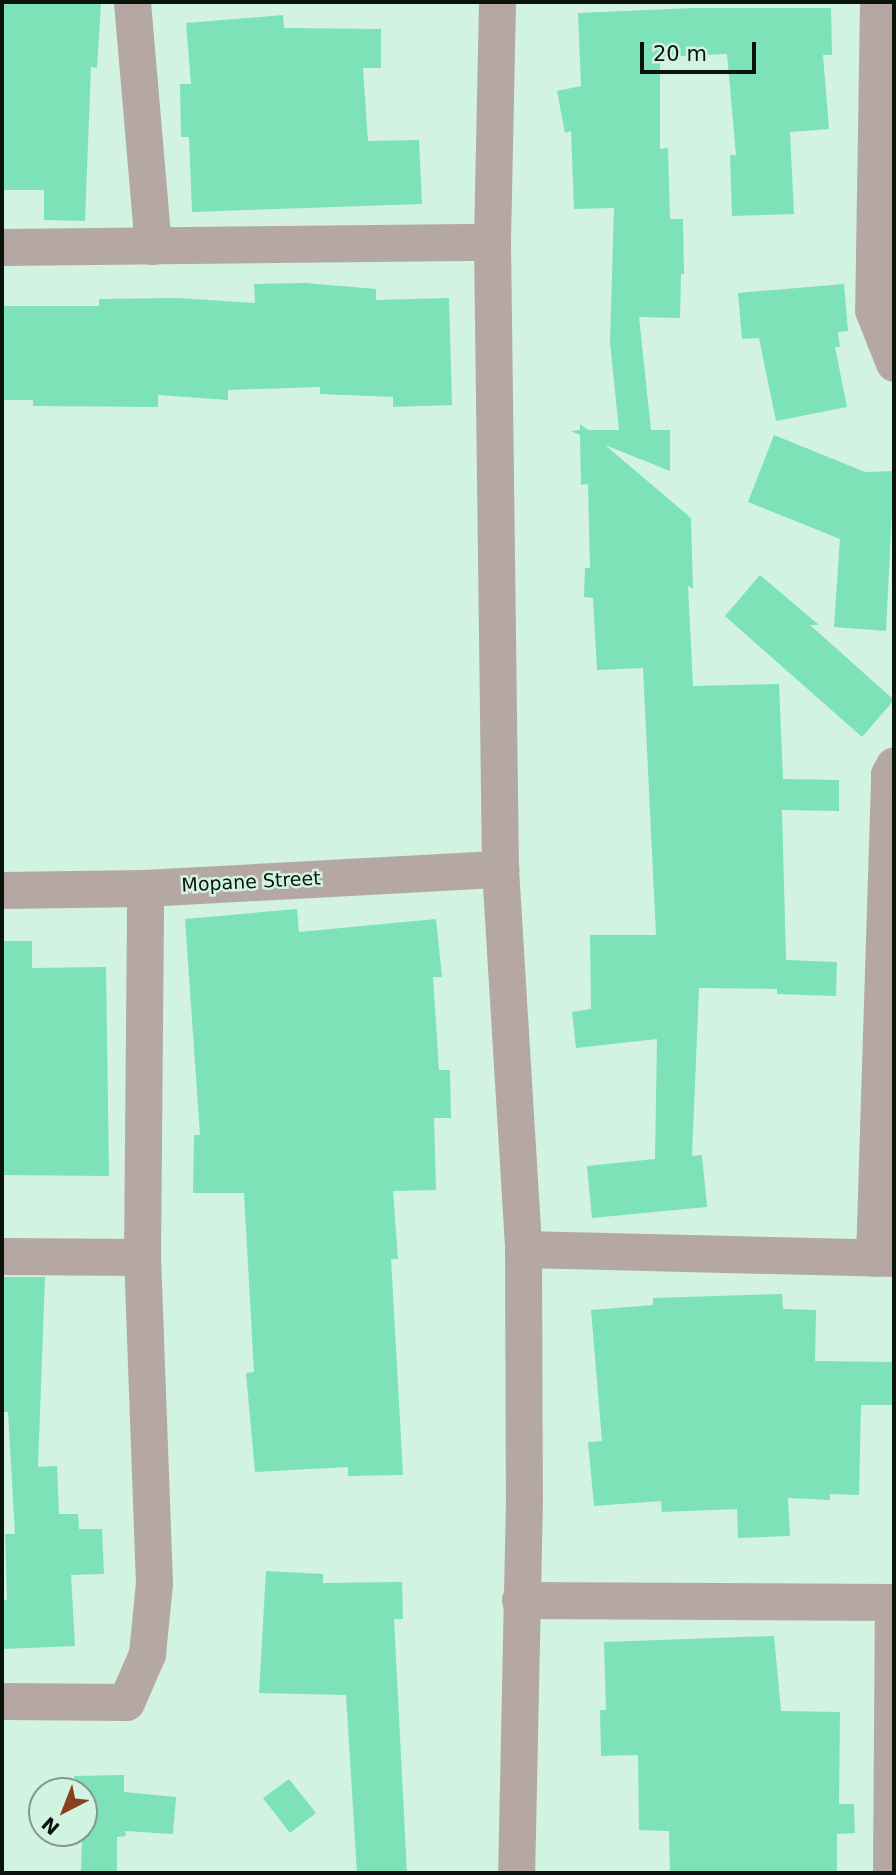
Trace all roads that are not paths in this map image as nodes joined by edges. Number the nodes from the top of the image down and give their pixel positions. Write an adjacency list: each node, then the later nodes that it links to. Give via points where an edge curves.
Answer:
1 (132, 2): 5 (street)
2 (497, 2): 4 (street)
3 (878, 2): 7 (street, via 873,310)
4 (492, 242): 5 (street); 9 (street)
5 (153, 246): 6 (street)
6 (2, 247)
7 (894, 363)
8 (894, 765): 15 (street, via 889,774)
9 (500, 869): 10 (street, Mopane Street); 12 (street)
10 (145, 887): 11 (street, Mopane Street); 14 (street)
11 (2, 890)
12 (523, 1249): 15 (street); 16 (street)
13 (2, 1256): 14 (street)
14 (142, 1257): 18 (street, via 155,1583 147,1654 126,1702)
15 (884, 1258)
16 (520, 1600): 17 (street); 19 (street)
17 (894, 1602): 20 (street)
18 (2, 1701)
19 (516, 1873)
20 (891, 1873)

